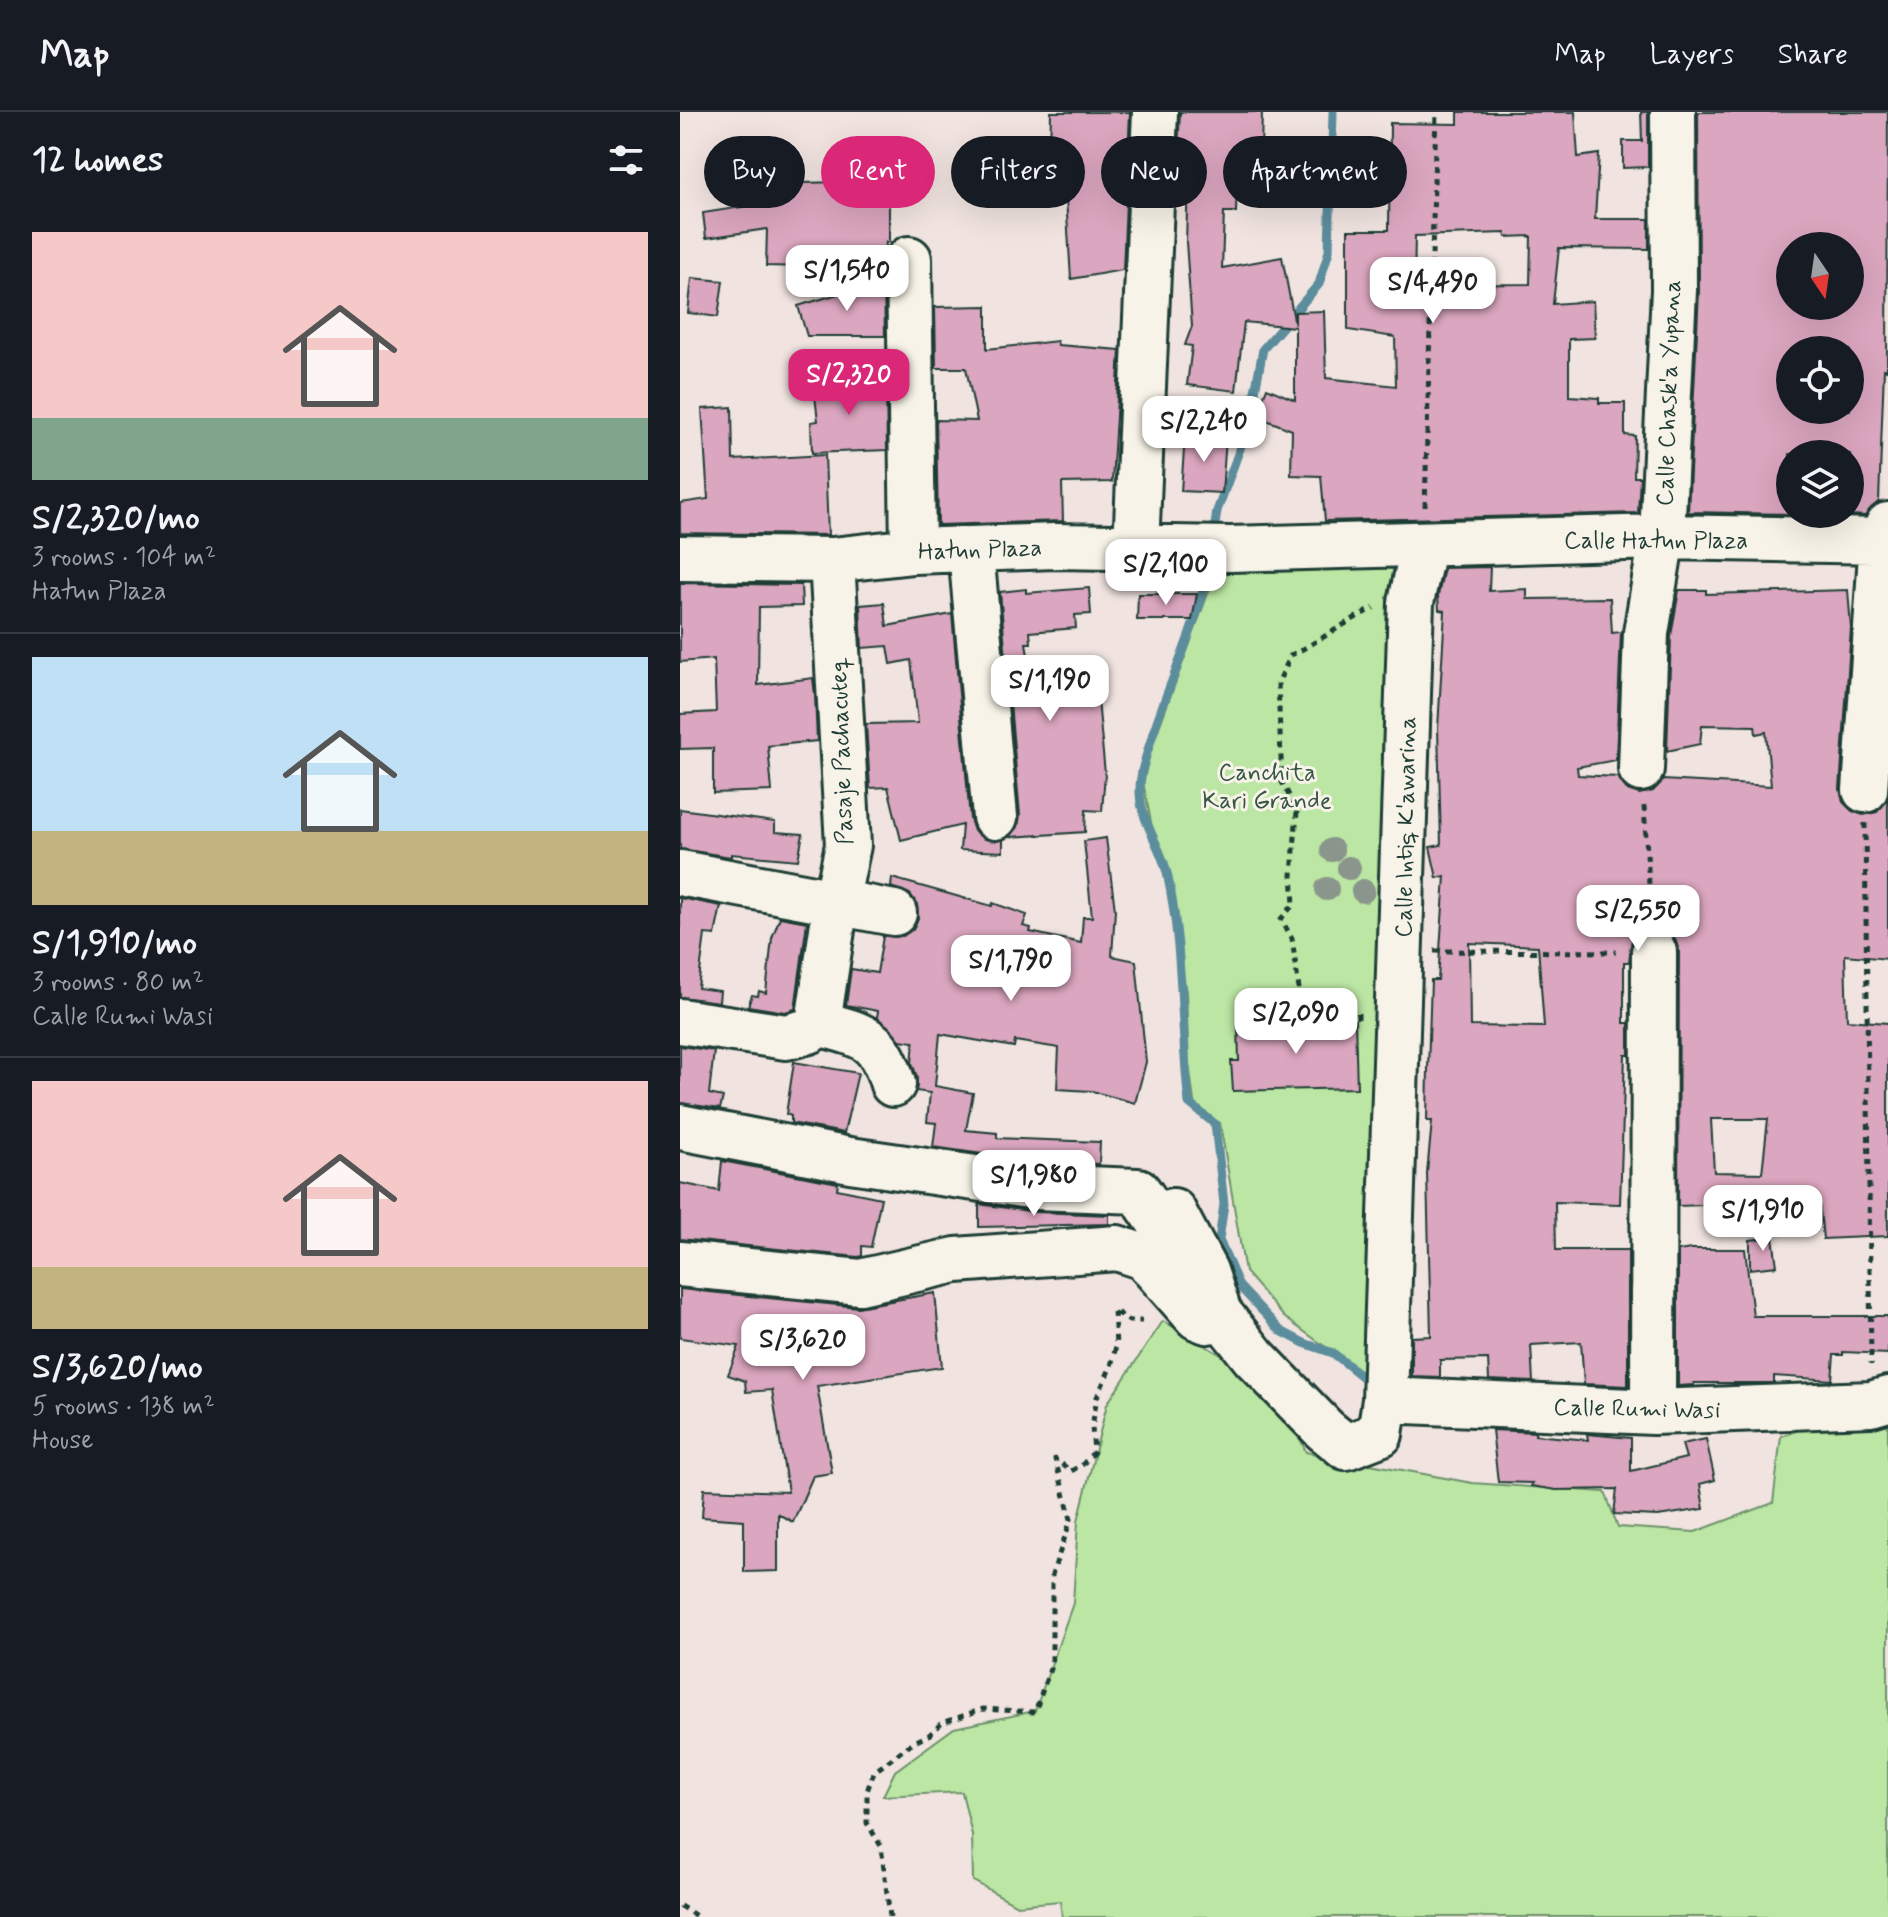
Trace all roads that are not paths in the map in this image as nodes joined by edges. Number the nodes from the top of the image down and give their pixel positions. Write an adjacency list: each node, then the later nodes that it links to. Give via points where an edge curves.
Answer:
1 (1155, 112): 7 (street)
2 (1673, 112): 5 (street, Calle Chask'a Yupana, via 1674,290)
3 (909, 259): 8 (street)
4 (1886, 535): 5 (street, Calle Hatun Plaza, via 1767,541); 13 (street)
5 (1662, 537): 6 (street, Calle Hatun Plaza); 12 (street, Calle Chask'a Yupana, via 1646,633)
6 (1424, 544): 7 (street, Hatun Plaza); 26 (street, Calle Intiq K'awarina, via 1411,602)
7 (1136, 547): 9 (street, Hatun Plaza)
8 (913, 551): 9 (street, Hatun Plaza); 11 (street, Hatun Plaza)
9 (971, 551): 14 (street)
10 (680, 558): 11 (street, Hatun Plaza)
11 (832, 560): 16 (street, Pasaje Pachacuteq, via 848,845)
12 (1641, 769)
13 (1865, 790)
14 (995, 817)
15 (680, 873): 16 (street)
16 (836, 903): 17 (street); 20 (street, Pasaje Pachacuteq)
17 (894, 913)
18 (1654, 952): 28 (street)
19 (680, 1021): 20 (street, via 786,1037)
20 (814, 1027): 21 (street, via 866,1038 885,1057)
21 (893, 1084)
22 (680, 1127): 25 (street, via 850,1160 1037,1187 1138,1191)
23 (1173, 1211): 25 (street, via 1205,1271)
24 (680, 1264): 25 (street, via 860,1282 956,1260 1117,1248 1144,1257 1197,1317 1207,1321)
25 (1219, 1313): 26 (street, Calle Intiq K'awarina, via 1254,1357 1346,1447 1380,1434)
26 (1385, 1400): 28 (street, Calle Rumi Wasi)
27 (1880, 1402): 28 (street, Calle Rumi Wasi)
28 (1653, 1412)

